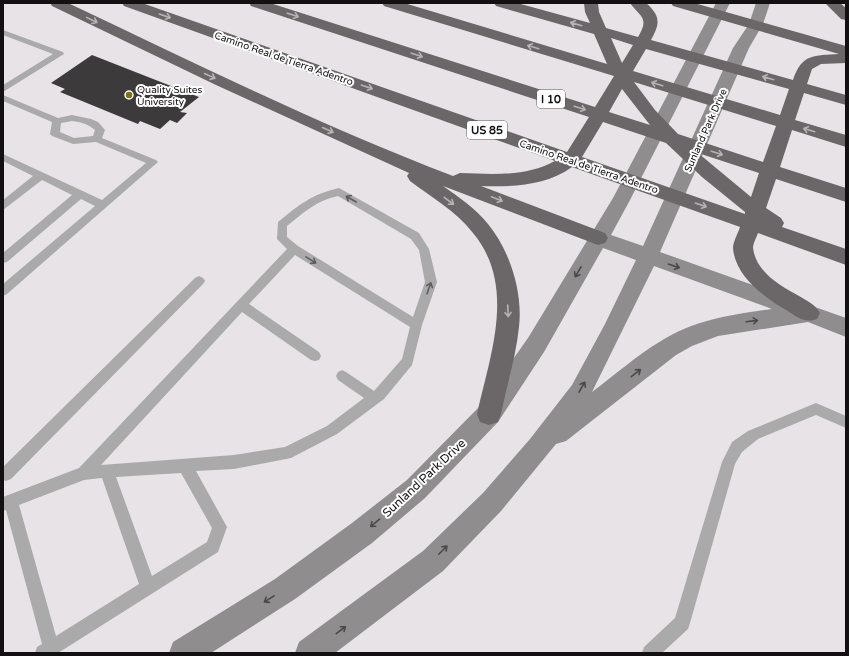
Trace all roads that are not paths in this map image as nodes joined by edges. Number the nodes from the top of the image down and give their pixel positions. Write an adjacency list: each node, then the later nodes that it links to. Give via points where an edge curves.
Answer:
1 (57, 3): 24 (highway, one-way to 24)
2 (129, 3): 33 (highway, Camino Real de Tierra Adentro / US 85, one-way to 33)
3 (256, 3): 28 (highway, I 10, one-way to 28)
4 (389, 3): 22 (highway, one-way to 4)
5 (501, 3): 19 (highway, one-way to 5)
6 (591, 3): 36 (highway, via 592,12 616,67 642,106 680,148 744,202)
7 (637, 3): 26 (highway, via 652,19 651,28 574,157 562,166 532,178 509,181)
8 (678, 3): 11 (highway)
9 (763, 3): 13 (main road, Sunland Park Drive)
10 (832, 3): 12 (highway)
11 (721, 8): 13 (highway); 31 (main road, Sunland Park Drive, via 621,200)
12 (846, 16)
13 (756, 24): 15 (highway); 34 (main road, Sunland Park Drive, via 741,48)
14 (3, 32): 17 (lane, via 60,54)
15 (846, 51)
16 (846, 58): 40 (highway, via 817,60 805,67 743,247 747,262 761,284)
17 (3, 89)
18 (3, 98): 20 (lane)
19 (846, 100)
20 (57, 121): 21 (lane, via 84,119 100,130); 21 (lane, via 55,134 73,141)
21 (97, 139): 29 (lane, via 153,162)
22 (846, 141)
23 (3, 157): 25 (lane)
24 (396, 160): 26 (highway); 46 (highway, one-way to 46, via 463,211 486,236 499,262 507,291 508,326)
25 (41, 175): 27 (lane); 30 (lane)
26 (442, 178): 31 (highway, one-way to 31)
27 (80, 194): 29 (lane); 35 (lane)
28 (846, 195)
29 (102, 205): 38 (lane)
30 (3, 206)
31 (598, 238): 34 (main road); 46 (main road, Sunland Park Drive, one-way to 46, via 536,345)
32 (294, 249): 39 (lane); 41 (lane, one-way to 41); 41 (lane, one-way to 32, via 431,282 424,249 415,236 339,192 324,195 310,202 282,225 282,238)
33 (846, 256)
34 (648, 257): 40 (main road, one-way to 40); 48 (main road, Sunland Park Drive, one-way to 34, via 580,392)
35 (3, 259)
36 (846, 273)
37 (199, 281): 52 (lane)
38 (3, 291)
39 (241, 305): 43 (lane); 51 (lane)
40 (809, 313): 42 (main road); 48 (main road, one-way to 40, via 685,337 727,324)
41 (416, 325): 45 (lane, via 408,361)
42 (846, 328)
43 (315, 356)
44 (342, 376): 45 (lane)
45 (374, 398): 49 (lane, via 332,430 286,453 234,462)
46 (489, 414): 56 (main road, Sunland Park Drive, one-way to 56, via 416,489 362,534 285,590)
47 (846, 422): 58 (lane, via 816,409 753,435 737,447 729,462 682,623)
48 (539, 447): 57 (main road, Sunland Park Drive, one-way to 48, via 433,561 492,502)
49 (185, 466): 50 (lane); 54 (lane, via 220,527 213,547)
50 (107, 472): 51 (lane); 54 (lane)
51 (84, 473): 53 (lane)
52 (4, 477)
53 (7, 502): 55 (lane)
54 (148, 588): 55 (lane)
55 (47, 651)
56 (184, 653)
57 (310, 653)
58 (650, 653)

